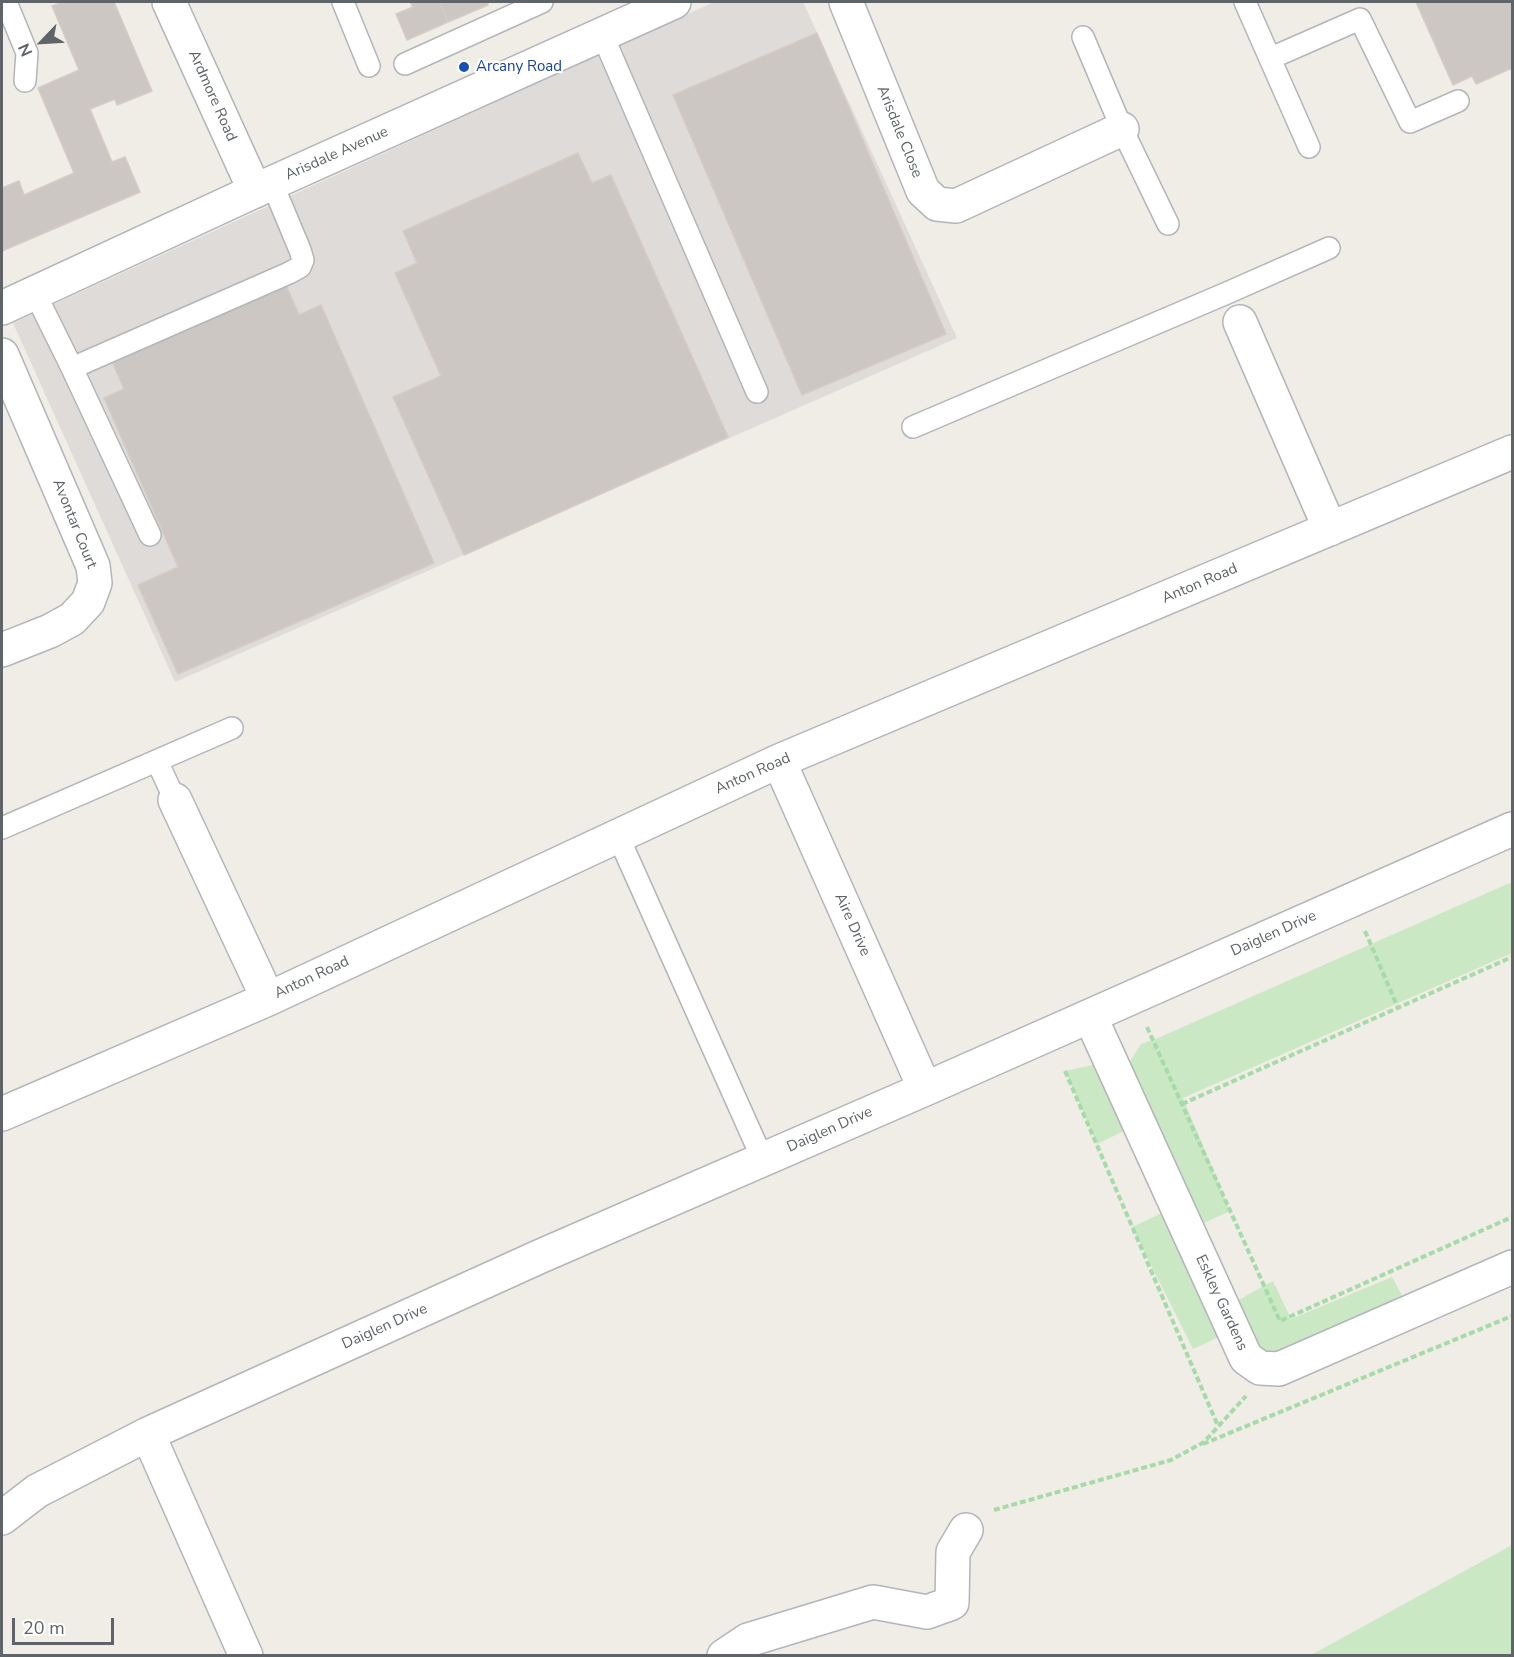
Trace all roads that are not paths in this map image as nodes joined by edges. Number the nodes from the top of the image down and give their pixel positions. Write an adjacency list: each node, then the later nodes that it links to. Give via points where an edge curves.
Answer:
1 (6, 2): 13 (lane, via 27,53)
2 (170, 2): 17 (street, Ardmore Road)
3 (343, 2): 12 (lane)
4 (542, 2): 11 (lane)
5 (674, 2): 8 (street, Arisdale Avenue)
6 (846, 2): 15 (street, Arisdale Close, via 923,191 937,204 956,206)
7 (1245, 2): 10 (lane)
8 (602, 34): 17 (street, Arisdale Avenue); 25 (lane)
9 (1083, 37): 15 (lane)
10 (1271, 58): 14 (lane, via 1360,19 1410,122); 16 (lane)
11 (405, 64)
12 (369, 66)
13 (25, 81)
14 (1458, 101)
15 (1122, 129): 18 (lane)
16 (1309, 147)
17 (264, 187): 20 (street, Arisdale Avenue); 24 (lane, via 300,250 300,267)
18 (1168, 224)
19 (1329, 248): 21 (lane)
20 (35, 292): 22 (street, Arisdale Avenue); 24 (lane)
21 (1234, 307): 26 (lane); 28 (street)
22 (2, 308)
23 (2, 355): 30 (street, Avontar Court, via 93,566 95,583 88,602 72,619)
24 (72, 368): 29 (lane)
25 (757, 392)
26 (913, 427)
27 (1512, 452): 28 (street, Anton Road)
28 (1330, 529): 33 (street, Anton Road)
29 (150, 535)
30 (2, 650)
31 (232, 728): 32 (lane)
32 (157, 761): 34 (lane); 35 (lane)
33 (779, 761): 37 (street, Anton Road); 40 (street, Aire Drive)
34 (175, 800): 38 (street)
35 (2, 828)
36 (1512, 829): 39 (street, Daiglen Drive)
37 (618, 836): 38 (street, Anton Road); 42 (lane)
38 (268, 999): 41 (street, Anton Road)
39 (1090, 1016): 40 (street, Daiglen Drive); 43 (street, Eskley Gardens, via 1246,1358 1260,1368 1279,1369)
40 (925, 1089): 42 (street, Daiglen Drive)
41 (2, 1114)
42 (763, 1160): 44 (street, Daiglen Drive)
43 (1512, 1268)
44 (148, 1434): 45 (street, Daiglen Drive, via 37,1491); 47 (street)
45 (2, 1518)
46 (966, 1530): 48 (street, via 953,1552 952,1603 927,1612 873,1602 748,1640)
47 (246, 1656)
48 (724, 1656)

